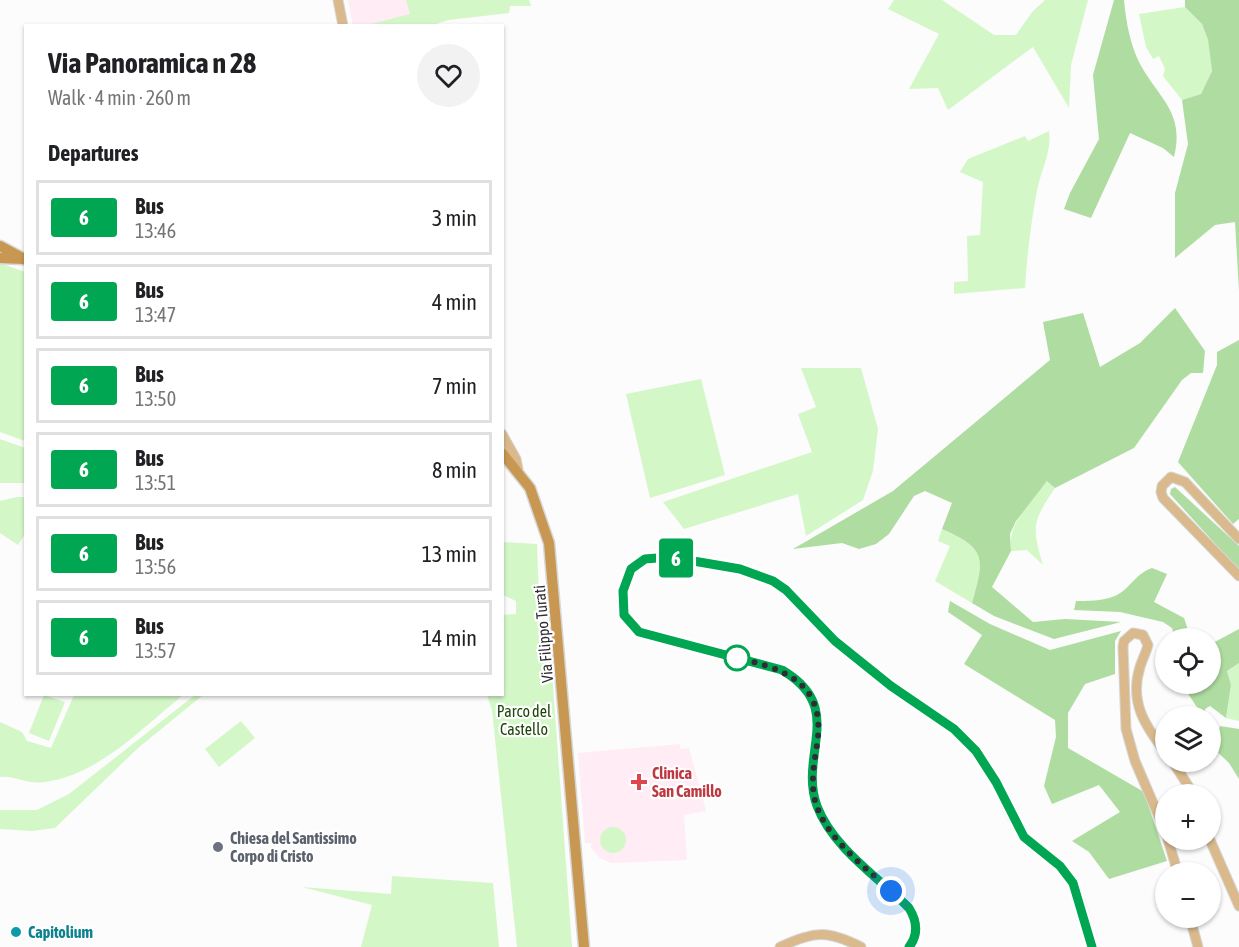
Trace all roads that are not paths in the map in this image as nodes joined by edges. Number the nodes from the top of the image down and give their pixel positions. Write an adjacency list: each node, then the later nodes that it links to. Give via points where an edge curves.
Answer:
1 (338, 0): 2 (street)
2 (343, 24)
3 (0, 246): 5 (main road)
4 (0, 258): 5 (main road)
5 (24, 260)
6 (504, 438): 8 (street)
7 (504, 455): 8 (main road, Via Filippo Turati)
8 (518, 470): 16 (main road, Via Filippo Turati, via 540,512 551,557)
9 (1239, 539): 10 (street, via 1185,482 1171,477 1166,480 1163,498)
10 (1239, 576)
11 (1155, 738): 12 (street, via 1136,704 1137,679 1148,645 1143,635 1133,633 1123,647 1125,729)
12 (1155, 807)
13 (1214, 850): 14 (street)
14 (1239, 906)
15 (1193, 928): 21 (street)
16 (584, 947)
17 (780, 947): 18 (street, via 815,933 837,936)
18 (861, 947)
19 (909, 947): 20 (street, via 916,934 909,908 837,839 816,805 813,777 818,718 809,693 782,670 639,632 624,615 623,591 626,578 638,563 655,556 670,557 740,569 773,581 835,641 954,729 987,766 1024,837 1060,866 1073,883)
20 (1092, 947)
21 (1198, 947)

